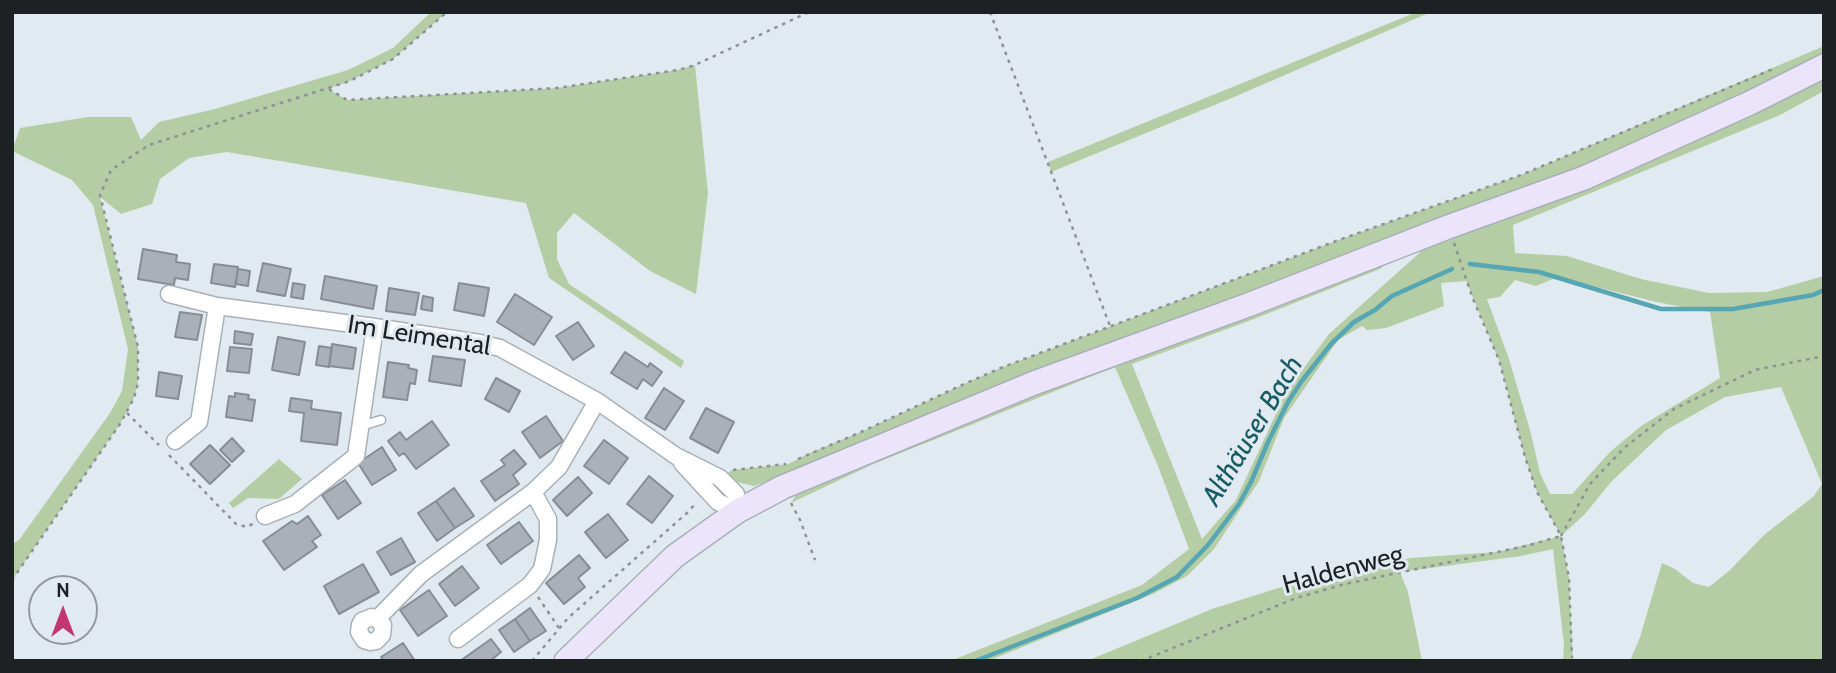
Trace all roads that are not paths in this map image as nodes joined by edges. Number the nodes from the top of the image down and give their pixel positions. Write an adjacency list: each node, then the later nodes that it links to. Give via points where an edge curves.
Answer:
1 (1824, 66): 10 (street, via 1584,178 1034,383 783,487)
2 (169, 294): 3 (street, Im Leimental)
3 (217, 306): 4 (street, Im Leimental); 8 (street, via 199,422)
4 (375, 327): 5 (street, Im Leimental, via 500,348); 7 (street)
5 (597, 401): 9 (street, via 559,467); 10 (street, Im Leimental, via 676,456 718,502)
6 (381, 420): 7 (lane)
7 (361, 426): 11 (street, via 356,456 295,504)
8 (175, 441)
9 (533, 492): 12 (street, via 421,574); 13 (street, via 548,519 542,569 530,585)
10 (738, 511): 14 (street, via 675,556)
11 (265, 516)
12 (377, 619)
13 (458, 639)
14 (566, 661)

